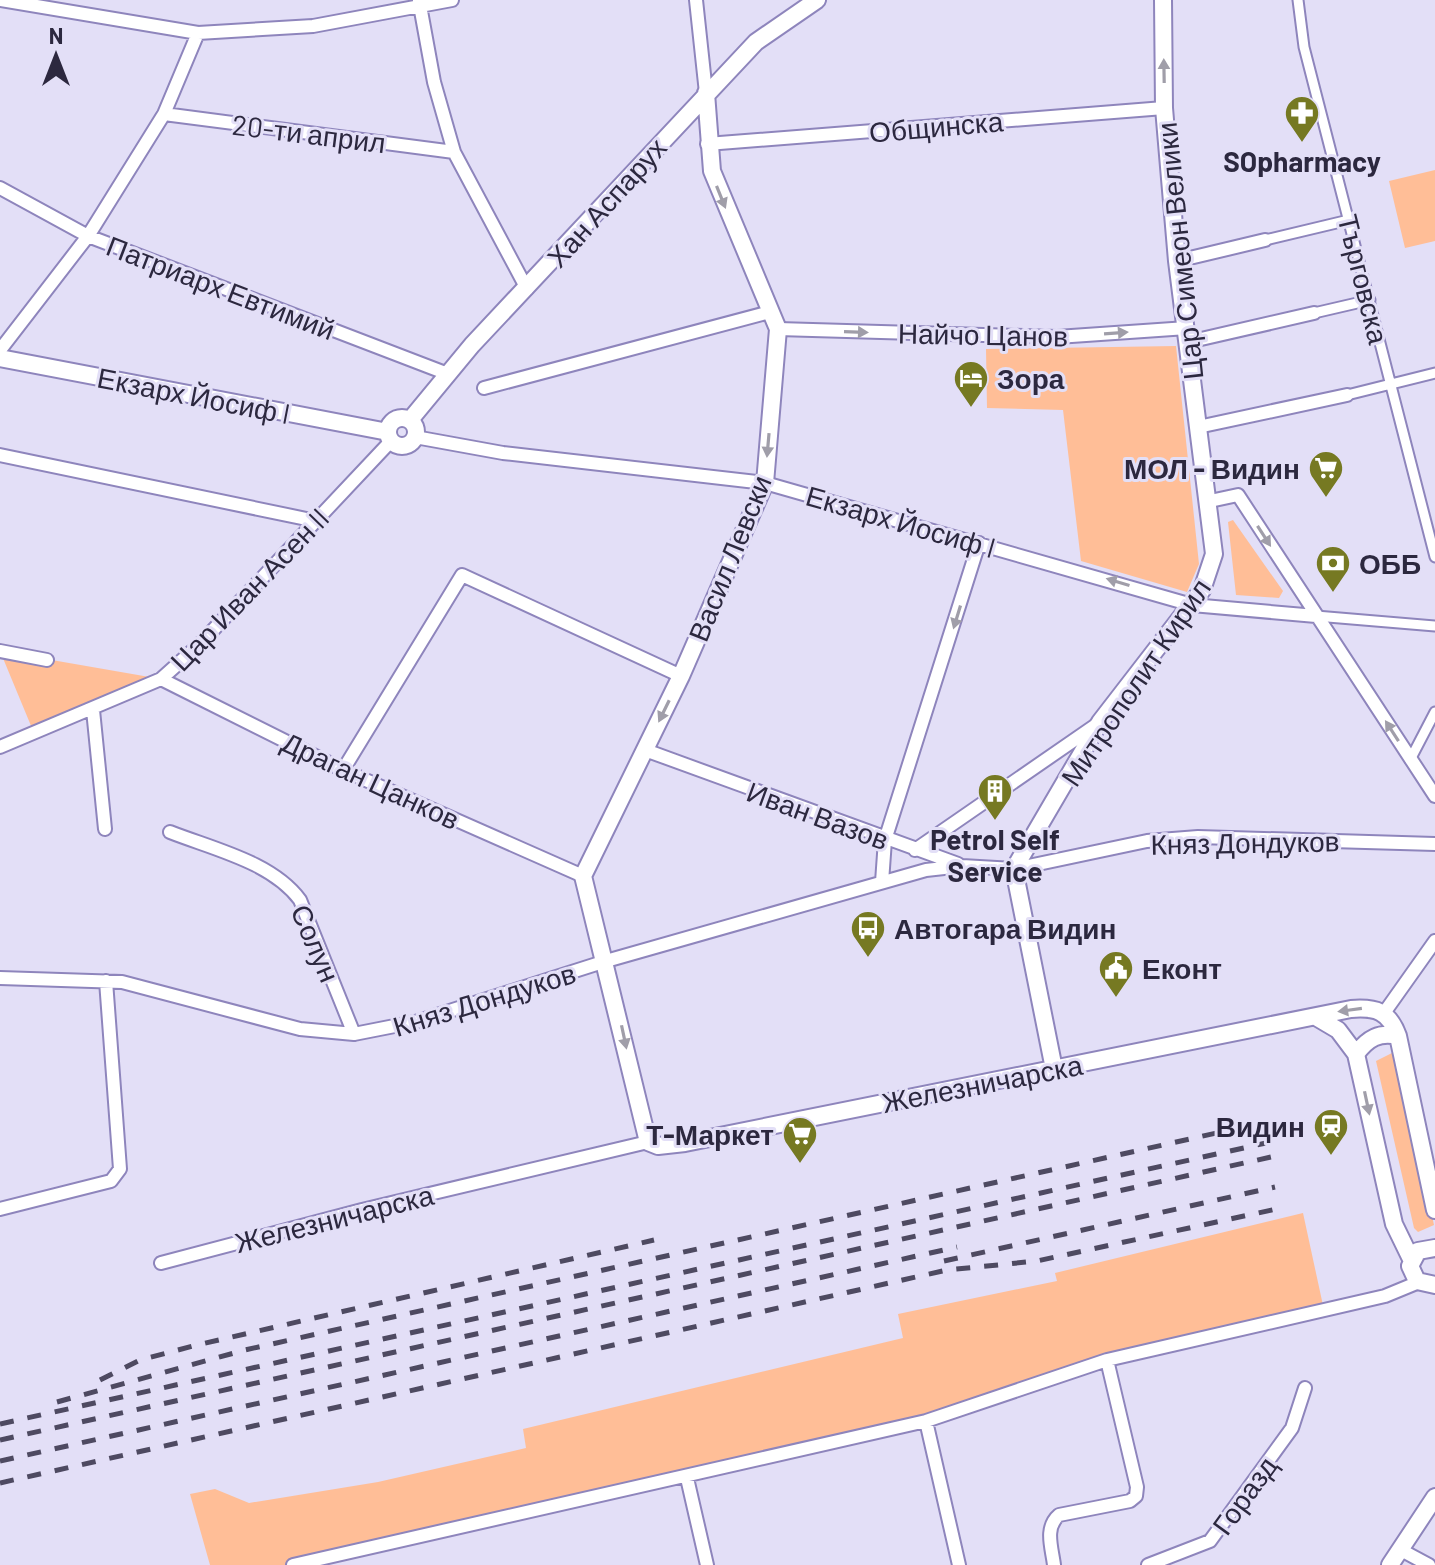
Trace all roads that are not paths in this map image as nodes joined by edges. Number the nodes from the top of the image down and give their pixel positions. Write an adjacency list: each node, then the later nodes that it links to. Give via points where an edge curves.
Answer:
1 (1, 0): 9 (street)
2 (94, 0): 9 (street)
3 (452, 0): 8 (street)
4 (696, 0): 11 (street)
5 (817, 0): 11 (street, Хан Аспарух, via 756,42)
6 (1163, 0): 12 (street, Цар Симеон Велики, one-way to 6)
7 (1298, 0): 17 (street, Търговска, via 1304,47)
8 (419, 2): 10 (street, via 313,26); 15 (street)
9 (92, 15): 10 (street)
10 (198, 33): 13 (street)
11 (706, 93): 14 (street); 21 (street, Хан Аспарух)
12 (1164, 108): 14 (street, Общинска); 20 (street, Цар Симеон Велики)
13 (164, 114): 15 (street, 20-ти април); 18 (street)
14 (707, 144): 23 (street, one-way to 23, via 719,192)
15 (454, 152): 21 (street)
16 (0, 188): 18 (street, Патриарх Евтимий)
17 (1349, 220): 19 (street); 22 (street, Търговска)
18 (88, 236): 27 (street); 30 (street, Патриарх Евтимий)
19 (1265, 240): 20 (street)
20 (1177, 261): 26 (street, Цар Симеон Велики)
21 (527, 289): 30 (street, Хан Аспарух)
22 (1370, 300): 24 (street); 31 (street, Търговска)
23 (770, 312): 25 (street); 32 (street)
24 (1314, 313): 26 (street, Найчо Цанов)
25 (778, 329): 26 (street, Найчо Цанов, one-way to 26); 39 (street, Васил Левски, one-way to 39)
26 (1188, 335): 35 (street, Цар Симеон Велики)
27 (0, 350)
28 (0, 358): 36 (street, Екзарх Йосиф I)
29 (1435, 373): 31 (street)
30 (448, 374): 34 (street, Хан Аспарух)
31 (1392, 385): 33 (street); 43 (street, Търговска)
32 (484, 388)
33 (1347, 395): 35 (street)
34 (410, 420): 36 (street, via 396,419); 37 (street)
35 (1198, 427): 40 (street, Цар Симеон Велики)
36 (390, 437): 37 (street, via 404,446); 41 (street, Цар Иван Асен II)
37 (415, 437): 39 (street, Екзарх Йосиф I, via 503,453)
38 (0, 455): 41 (street)
39 (765, 483): 42 (street, Екзарх Йосиф I); 50 (street, Васил Левски)
40 (1210, 501): 44 (street, Цар Симеон Велики); 46 (street, one-way to 46, via 1238,495)
41 (316, 521): 51 (street, Цар Иван Асен II)
42 (979, 543): 45 (street, Екзарх Йосиф I, one-way to 42); 62 (street, one-way to 62)
43 (1435, 557)
44 (1212, 567): 45 (street, Митрополит Кирил)
45 (1192, 605): 46 (street, Екзарх Йосиф I); 54 (street, Митрополит Кирил)
46 (1316, 616): 47 (street); 57 (street, one-way to 46)
47 (1435, 626)
48 (0, 651): 49 (street)
49 (47, 660)
50 (681, 676): 56 (street, Васил Левски, one-way to 56); 58 (street, via 462,575)
51 (161, 679): 52 (street, Цар Иван Асен II); 58 (street, Драган Цанков)
52 (93, 710): 55 (street, Цар Иван Асен II); 60 (street)
53 (1435, 712): 57 (street)
54 (1100, 722): 64 (street, Иван Вазов); 66 (street, Митрополит Кирил)
55 (0, 747)
56 (645, 750): 62 (street, Иван Вазов); 67 (street, Васил Левски)
57 (1410, 760): 59 (street)
58 (343, 770): 67 (street, Драган Цанков)
59 (1435, 796)
60 (105, 829)
61 (170, 832): 75 (street, Солун, via 265,871 291,888)
62 (885, 840): 64 (street, Иван Вазов); 68 (street)
63 (1435, 844): 66 (street, Княз Дондуков, via 1198,837 1147,841)
64 (915, 850): 65 (street, Княз Дондуков)
65 (962, 866): 66 (street, Княз Дондуков); 68 (street, Княз Дондуков)
66 (1014, 869): 78 (street)
67 (583, 876): 70 (street)
68 (882, 882): 70 (street, Княз Дондуков)
69 (1435, 941): 73 (street)
70 (606, 961): 75 (street, Княз Дондуков, via 415,1022); 79 (street, one-way to 79)
71 (0, 978): 72 (street, Княз Дондуков)
72 (106, 981): 75 (street, Княз Дондуков, via 165,991 300,1029); 80 (street, via 120,1169 111,1181)
73 (1384, 1013): 74 (street, Железничарска, one-way to 74, via 1351,1009); 76 (street)
74 (1316, 1017): 77 (street, via 1338,1030); 78 (street, Железничарска)
75 (354, 1034)
76 (1398, 1036): 77 (street, via 1375,1036); 81 (street)
77 (1356, 1054): 83 (street, one-way to 83, via 1394,1224)
78 (1054, 1069): 79 (street, Железничарска, via 685,1143)
79 (648, 1142): 84 (street, Железничарска)
80 (0, 1209)
81 (1435, 1210)
82 (1435, 1248): 83 (street, via 1418,1251)
83 (1412, 1261): 85 (street, via 1411,1272)
84 (161, 1263)
85 (1430, 1285): 86 (street)
86 (1107, 1360): 88 (street); 95 (street, via 1136,1496 1053,1520 1049,1531)
87 (1305, 1388): 96 (street, Горазд, via 1292,1428 1210,1541)
88 (926, 1421): 89 (street); 94 (street)
89 (687, 1478): 92 (street); 93 (street)
90 (1435, 1497): 91 (street)
91 (1401, 1550): 97 (street); 98 (street)
92 (293, 1565)
93 (707, 1565)
94 (959, 1565)
95 (1054, 1565)
96 (1148, 1565)
97 (1390, 1565)
98 (1429, 1565)

